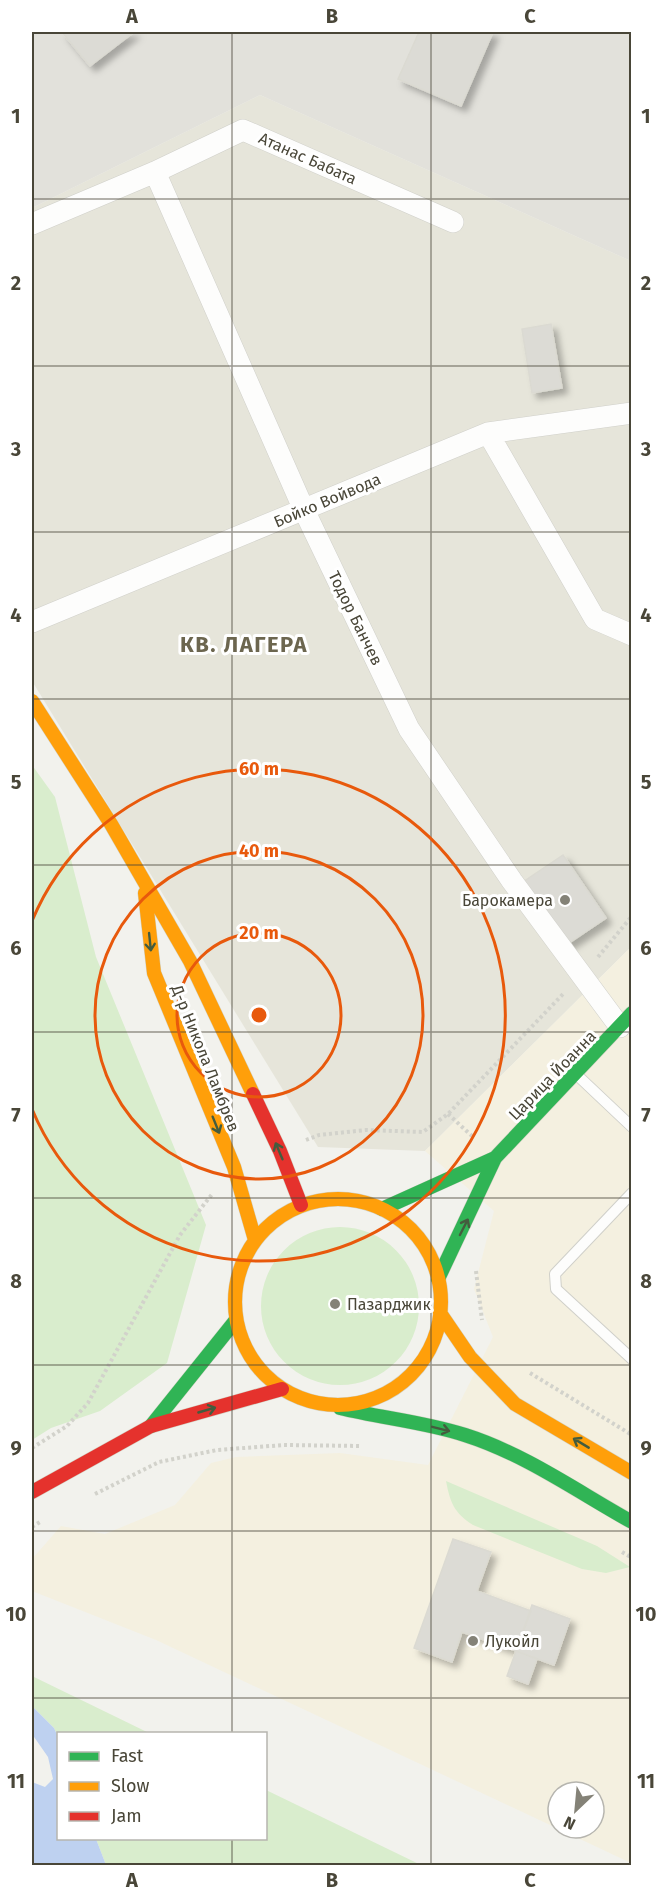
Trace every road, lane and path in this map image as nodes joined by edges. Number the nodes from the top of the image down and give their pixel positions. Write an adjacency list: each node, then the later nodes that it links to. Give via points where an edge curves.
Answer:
1 (155, 172): 2 (street, Атанас Бабата, via 243,130); 3 (street, Атанас Бабата); 6 (street, Тодор Банчев)
2 (453, 222)
3 (32, 224)
4 (632, 413): 5 (street, Бойко Войвода)
5 (488, 433): 6 (street, Бойко Войвода); 8 (street, via 595,619)
6 (304, 510): 7 (street, Бойко Войвода); 12 (street, Тодор Банчев, via 409,729)
7 (32, 622)
8 (632, 635)
9 (32, 701): 10 (main road, Д-р Никола Ламбрев, via 111,824)
10 (144, 884): 16 (main road, Д-р Никола Ламбрев, via 190,961); 18 (main road, Д-р Никола Ламбрев, one-way to 18, via 154,973)
11 (632, 916): 12 (path)
12 (581, 976): 13 (street, Тодор Банчев); 16 (path, via 448,1113 423,1132 366,1130 319,1135)
13 (626, 1020): 14 (main road, Царица Йоанна)
14 (576, 1074): 15 (lane); 17 (main road, Царица Йоанна)
15 (632, 1126)
16 (280, 1151): 20 (main road, Д-р Никола Ламбрев, one-way to 16)
17 (495, 1158): 21 (main road, Царица Йоанна); 23 (main road, Царица Йоанна, one-way to 17)
18 (234, 1167): 22 (main road, Д-р Никола Ламбрев); 33 (path, via 180,1235 88,1403 67,1426)
19 (632, 1193): 26 (lane, via 555,1274 555,1281 556,1289)
20 (301, 1205): 21 (main road, via 350,1200); 22 (main road, via 275,1220)
21 (382, 1209): 23 (main road, via 418,1238)
22 (255, 1240): 25 (main road, via 235,1287)
23 (438, 1279): 24 (main road)
24 (440, 1313): 29 (main road, via 427,1354 403,1382 372,1399); 34 (main road, one-way to 24, via 515,1404 470,1357)
25 (236, 1320): 28 (main road, via 252,1359); 30 (main road)
26 (632, 1359)
27 (520, 1367): 31 (path)
28 (282, 1389): 29 (main road, via 312,1402); 30 (main road, one-way to 28)
29 (329, 1404): 38 (main road, one-way to 38, via 467,1436 500,1449)
30 (151, 1426): 35 (main road)
31 (632, 1434)
32 (370, 1447): 36 (path, via 284,1445 217,1450 159,1462)
33 (32, 1448)
34 (632, 1473)
35 (32, 1492)
36 (87, 1499)
37 (46, 1519): 39 (path)
38 (632, 1522)
39 (32, 1527)
40 (612, 1546): 41 (path)
41 (632, 1558)

